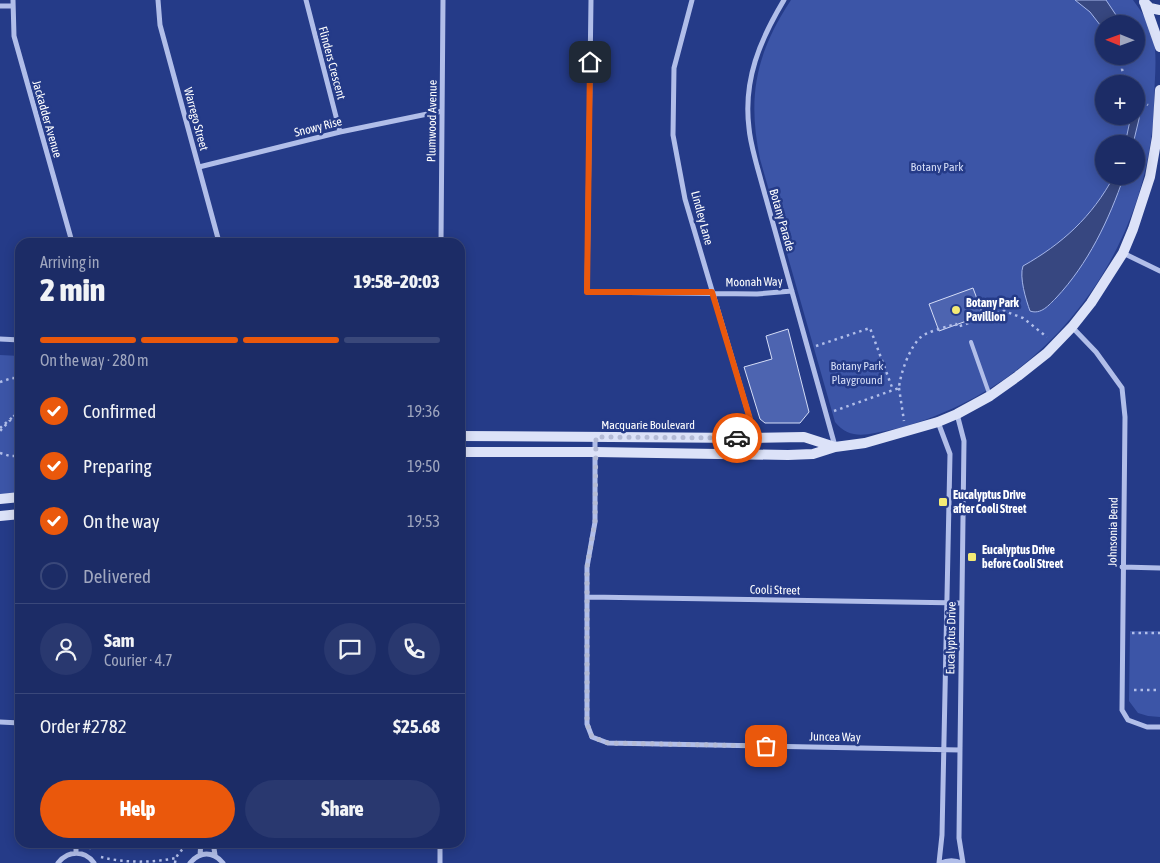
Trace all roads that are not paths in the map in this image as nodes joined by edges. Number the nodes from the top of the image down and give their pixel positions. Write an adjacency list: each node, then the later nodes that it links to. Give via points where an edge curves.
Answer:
1 (158, 0): 16 (street, Warrego Street, via 160,24)
2 (306, 0): 14 (street, Flinders Crescent)
3 (444, 0): 13 (street, Plumwood Avenue)
4 (591, 0): 23 (street, Moonah Way, via 587,292)
5 (692, 0): 23 (street, Lindley Lane, via 674,68 673,134 685,199)
6 (784, 0): 22 (street, Botany Parade, via 759,46 747,107 757,166)
7 (1144, 2): 10 (street, via 1150,8); 11 (street)
8 (13, 3): 9 (street); 17 (street, Jackadder Avenue, via 14,36)
9 (0, 6)
10 (1160, 10)
11 (1160, 47)
12 (1160, 90): 15 (street, Macquarie Boulevard)
13 (442, 111): 14 (street, Snowy Rise); 19 (street, Plumwood Avenue)
14 (340, 132): 16 (street, Snowy Rise)
15 (1158, 137): 20 (street, Macquarie Boulevard, via 1150,177)
16 (199, 166): 18 (street, Warrego Street)
17 (71, 238)
18 (218, 238)
19 (441, 238)
20 (1123, 253): 21 (street); 24 (street, Macquarie Boulevard)
21 (1160, 271)
22 (792, 291): 23 (street, Moonah Way, via 757,294); 34 (street, Botany Parade)
23 (712, 292): 33 (street, Lindley Lane, via 750,419)
24 (1072, 327): 28 (street, Macquarie Boulevard, via 1047,353); 41 (street, Johnsonia Bend, via 1096,352 1122,388 1125,417)
25 (0, 339): 26 (street)
26 (15, 340)
27 (971, 342): 28 (lane)
28 (990, 396): 29 (street, Macquarie Boulevard)
29 (957, 414): 30 (street, Macquarie Boulevard); 45 (street, Eucalyptus Drive, via 964,441)
30 (938, 422): 34 (street, Macquarie Boulevard, via 865,443); 44 (street, Eucalyptus Drive, via 950,454)
31 (465, 436): 32 (street, Macquarie Boulevard)
32 (596, 437): 33 (street, Macquarie Boulevard); 36 (street, Juncea Way)
33 (750, 438): 34 (street, Macquarie Boulevard, via 804,437)
34 (835, 447): 36 (street, Macquarie Boulevard, via 813,454 788,455)
35 (465, 452): 36 (street, Macquarie Boulevard)
36 (595, 452): 43 (street, Juncea Way, via 595,522 587,567)
37 (15, 498): 38 (street)
38 (0, 499)
39 (15, 514): 40 (street)
40 (0, 516)
41 (1122, 567): 42 (street); 48 (street, Johnsonia Bend, via 1122,710 1128,720 1147,727)
42 (1160, 568)
43 (588, 597): 44 (street, Cooli Street); 49 (street, Juncea Way, via 587,724 592,737 608,743)
44 (946, 603): 45 (street, Cooli Street); 49 (street, Eucalyptus Drive)
45 (962, 603): 50 (street, Eucalyptus Drive)
46 (0, 722): 47 (street)
47 (15, 723)
48 (1160, 727)
49 (944, 749): 50 (street, Juncea Way); 63 (street, Eucalyptus Drive)
50 (960, 750): 64 (street, Eucalyptus Drive, via 959,838)
51 (76, 848): 55 (street)
52 (200, 848): 56 (street)
53 (214, 848): 57 (street)
54 (440, 848): 62 (street)
55 (76, 853): 58 (street, via 64,856); 59 (street, via 89,856)
56 (200, 855): 57 (street); 60 (street)
57 (215, 855): 61 (street)
58 (58, 863)
59 (94, 863)
60 (190, 863)
61 (224, 863)
62 (440, 863)
63 (940, 863): 64 (street)
64 (962, 863)

